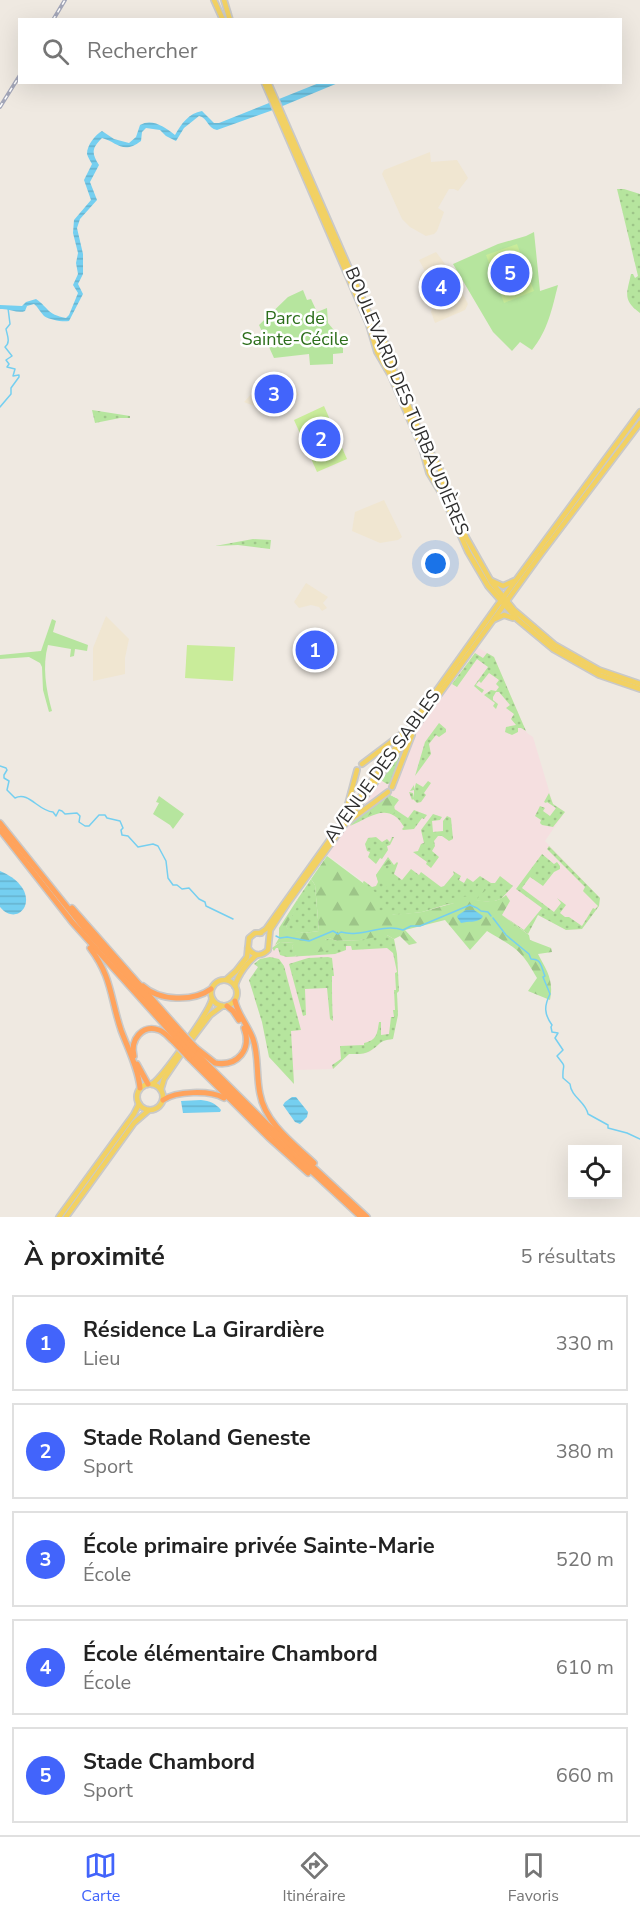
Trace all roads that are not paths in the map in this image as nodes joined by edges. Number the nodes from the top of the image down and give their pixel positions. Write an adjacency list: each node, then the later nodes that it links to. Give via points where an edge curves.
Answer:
1 (214, 0): 3 (main road)
2 (224, 0): 4 (main road)
3 (221, 18)
4 (229, 18)
5 (265, 84): 7 (main road)
6 (269, 84): 7 (main road)
7 (273, 97): 8 (main road)
8 (316, 196): 11 (main road, BOULEVARD DES TURBAUDIÈRES, via 373,323 388,347 395,375 439,465 444,487 466,537); 13 (main road, BOULEVARD DES TURBAUDIÈRES, via 429,473 472,560)
9 (640, 412): 12 (main road)
10 (639, 423): 13 (main road)
11 (488, 577): 12 (main road, via 503,586); 13 (main road, BOULEVARD DES TURBAUDIÈRES)
12 (516, 580): 13 (main road)
13 (503, 602): 14 (main road, AVENUE DES SABLES); 15 (main road); 16 (main road, via 565,652 599,670); 19 (main road, AVENUE DES SABLES)
14 (493, 620): 15 (main road, via 504,615); 18 (main road, AVENUE DES SABLES)
15 (518, 620): 17 (main road, via 568,660)
16 (640, 684)
17 (640, 689)
18 (419, 722): 22 (main road, AVENUE DES SABLES); 23 (main road)
19 (411, 726): 20 (main road); 22 (main road, AVENUE DES SABLES)
20 (362, 764)
21 (357, 770): 25 (main road)
22 (375, 779): 25 (main road, AVENUE DES SABLES)
23 (392, 787)
24 (388, 792): 25 (main road)
25 (345, 821): 30 (main road, AVENUE DES SABLES); 31 (main road, AVENUE DES SABLES)
26 (0, 823): 28 (highway)
27 (0, 830): 29 (highway)
28 (49, 887): 34 (highway); 41 (highway)
29 (72, 922): 41 (highway); 44 (highway, via 106,974)
30 (260, 933): 31 (main road); 32 (main road, via 249,938)
31 (268, 938): 33 (main road, via 267,950)
32 (248, 948): 33 (main road); 35 (main road, via 245,959)
33 (257, 955): 36 (main road)
34 (125, 970): 37 (highway, via 161,997 182,998); 41 (highway)
35 (226, 980): 36 (main road); 37 (main road)
36 (235, 986): 39 (main road)
37 (211, 989): 38 (main road)
38 (212, 999): 40 (main road); 43 (main road, via 207,1013 163,1073)
39 (235, 1001): 40 (main road); 50 (highway, via 253,1039 265,1110)
40 (224, 1006): 42 (highway, via 233,1011 246,1032 243,1054 231,1063 219,1064); 45 (main road, via 210,1015 164,1079)
41 (178, 1037): 42 (highway, bridge); 43 (highway, via 153,1029 143,1031 134,1041 133,1052)
42 (193, 1053): 48 (highway); 50 (highway, via 246,1110)
43 (150, 1084): 44 (main road); 45 (main road)
44 (140, 1088): 47 (main road)
45 (161, 1089): 46 (main road)
46 (163, 1100): 48 (highway, via 171,1095 213,1093); 49 (main road)
47 (139, 1104): 49 (main road); 52 (main road)
48 (238, 1108): 50 (highway)
49 (149, 1110): 53 (main road, via 134,1123)
50 (310, 1167): 51 (highway)
51 (323, 1180): 54 (highway); 55 (highway)
52 (59, 1217)
53 (66, 1217)
54 (361, 1217)
55 (367, 1217)

